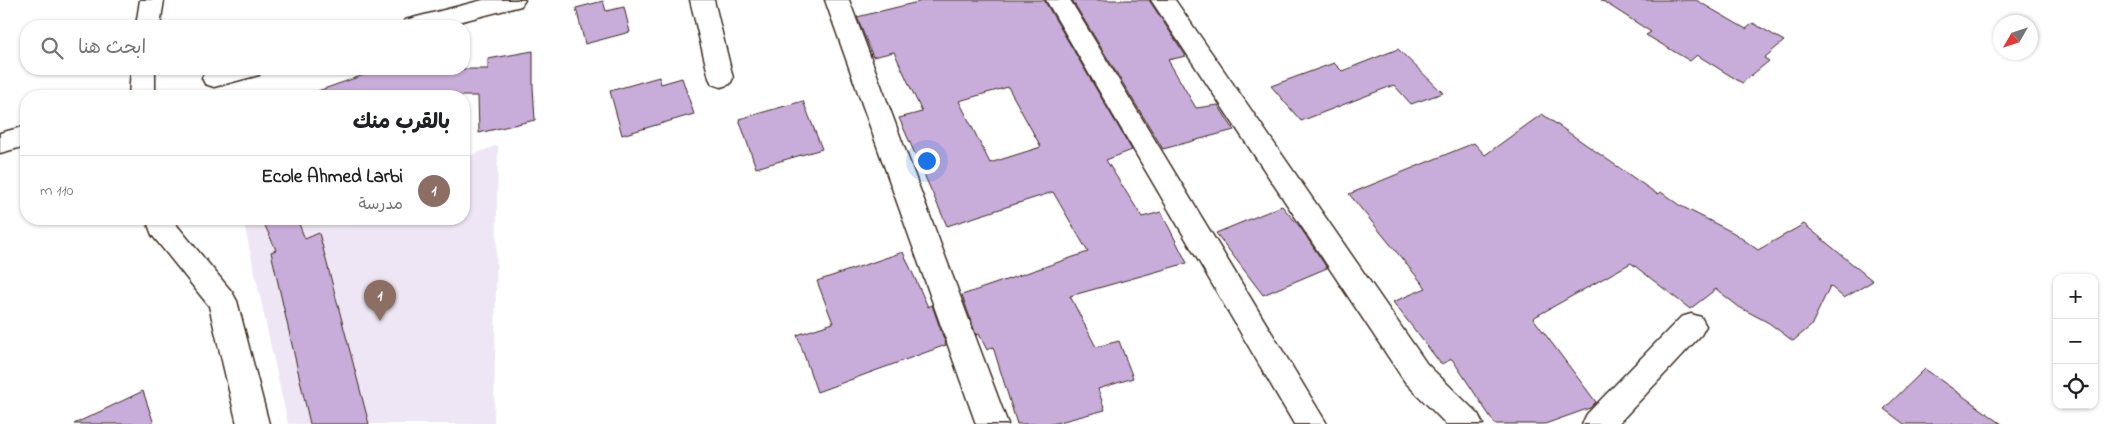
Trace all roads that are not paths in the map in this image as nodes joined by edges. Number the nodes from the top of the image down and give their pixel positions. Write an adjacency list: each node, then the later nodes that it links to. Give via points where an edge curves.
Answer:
1 (152, 0): 7 (street)
2 (513, 0): 8 (street)
3 (702, 0): 12 (street)
4 (837, 0): 19 (street)
5 (1058, 0): 20 (street)
6 (1163, 0): 21 (street, via 1416,373)
7 (149, 20)
8 (436, 20)
9 (143, 75): 13 (street)
10 (226, 75): 11 (street)
11 (214, 78)
12 (722, 78)
13 (142, 90)
14 (20, 138): 15 (street)
15 (0, 143)
16 (162, 225): 18 (street, via 222,301)
17 (1692, 326): 22 (street)
18 (253, 424)
19 (992, 424)
20 (1312, 424)
21 (1467, 424)
22 (1598, 424)

